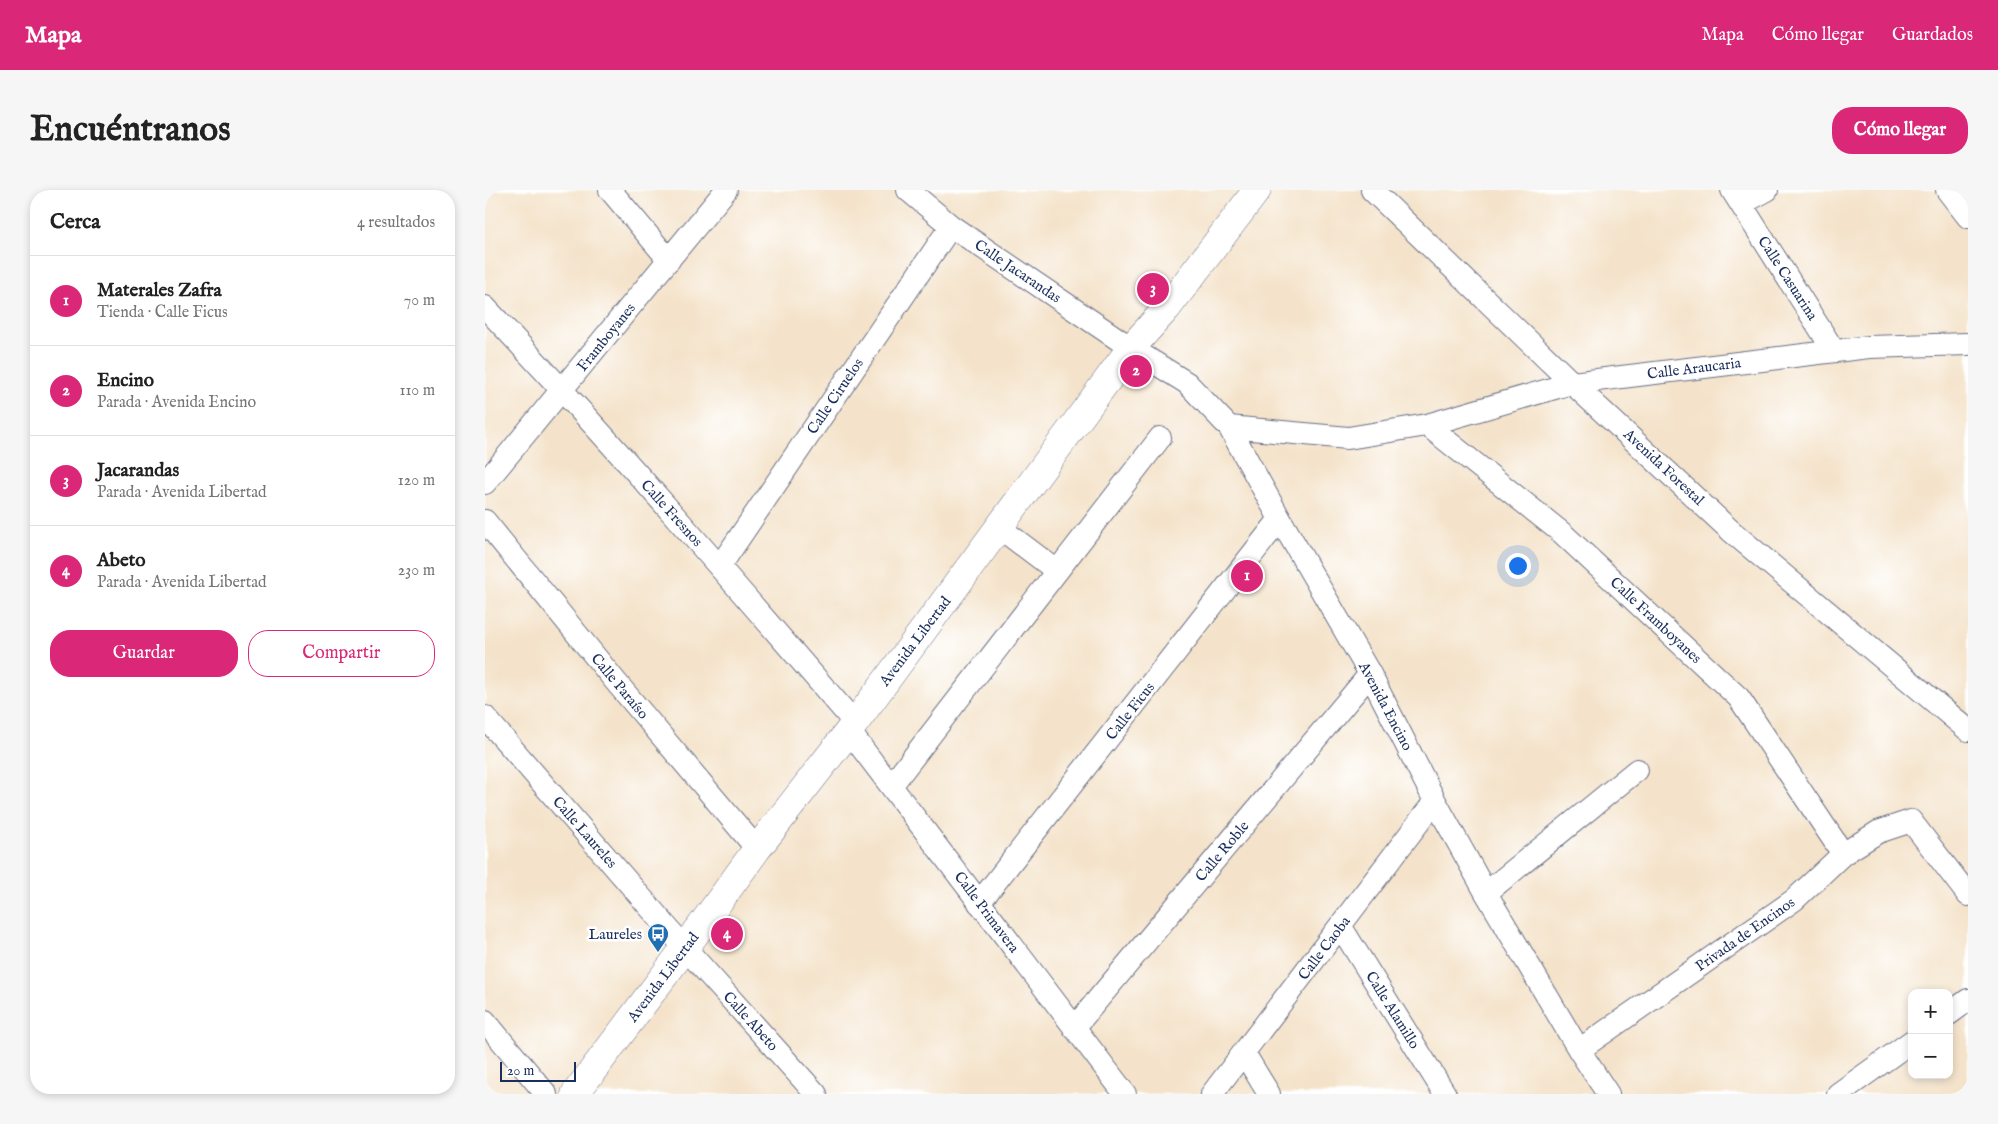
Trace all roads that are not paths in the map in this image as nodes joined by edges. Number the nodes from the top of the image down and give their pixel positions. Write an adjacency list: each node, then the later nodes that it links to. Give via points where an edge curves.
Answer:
1 (609, 190): 11 (street)
2 (725, 190): 11 (street, Framboyanes)
3 (908, 190): 10 (street, Calle Jacarandas)
4 (1372, 190): 16 (street, Avenida Forestal)
5 (1767, 190): 8 (street)
6 (1947, 190): 9 (street)
7 (1247, 194): 14 (main road, Avenida Libertad, via 1167,308)
8 (1736, 197): 15 (street, Calle Casuarina)
9 (1968, 217)
10 (951, 226): 14 (street, Calle Jacarandas); 25 (street, Calle Ciruelos)
11 (669, 260): 17 (street, Framboyanes)
12 (485, 307): 17 (street, Calle Fresnos)
13 (1968, 344): 15 (street, Calle Araucaria)
14 (1131, 348): 19 (street, Avenida Encino, via 1187,383); 24 (main road, Avenida Libertad)
15 (1834, 350): 16 (street, Calle Araucaria)
16 (1572, 383): 18 (street, Calle Araucaria); 30 (street, Avenida Forestal, via 1731,531)
17 (563, 390): 21 (street, Framboyanes); 25 (street, Calle Fresnos)
18 (1427, 425): 19 (street, Calle Araucaria, via 1348,438); 35 (street, Calle Framboyanes, via 1561,533 1739,698)
19 (1229, 427): 22 (street, Avenida Encino)
20 (1160, 438): 26 (street)
21 (485, 483)
22 (1280, 519): 27 (street, Avenida Encino); 38 (street, Calle Ficus)
23 (485, 521): 34 (street, Calle Paraíso)
24 (999, 528): 26 (street); 29 (main road, Avenida Libertad)
25 (720, 566): 29 (street, Calle Fresnos)
26 (1057, 571): 32 (street)
27 (1370, 674): 33 (street, Avenida Encino); 44 (street, Calle Roble)
28 (485, 717): 40 (street, Calle Laureles)
29 (852, 727): 32 (street, Calle Primavera); 34 (main road, Avenida Libertad)
30 (1968, 730)
31 (1637, 770): 36 (street)
32 (891, 786): 38 (street, Calle Primavera)
33 (1435, 802): 36 (street, Avenida Encino); 39 (street, Calle Caoba)
34 (757, 849): 40 (main road, Avenida Libertad)
35 (1843, 854): 37 (street, Privada de Encinos, via 1878,832 1911,821); 46 (street, Privada de Encinos, via 1795,900)
36 (1486, 893): 46 (street, Avenida Encino)
37 (1968, 895)
38 (979, 902): 44 (street, Calle Primavera)
39 (1341, 927): 47 (street, Calle Caoba); 54 (street, Calle Alamillo)
40 (685, 948): 49 (main road, Avenida Libertad); 50 (street, Calle Abeto)
41 (1968, 1000): 42 (street)
42 (1953, 1011)
43 (485, 1021): 48 (street)
44 (1075, 1028): 51 (street, Calle Primavera)
45 (1908, 1044): 56 (street)
46 (1579, 1050): 55 (street, Avenida Encino)
47 (1244, 1053): 52 (street, Calle Caoba); 53 (street)
48 (546, 1094)
49 (575, 1094)
50 (816, 1094)
51 (1125, 1094)
52 (1212, 1094)
53 (1269, 1094)
54 (1445, 1094)
55 (1608, 1094)
56 (1838, 1094)

